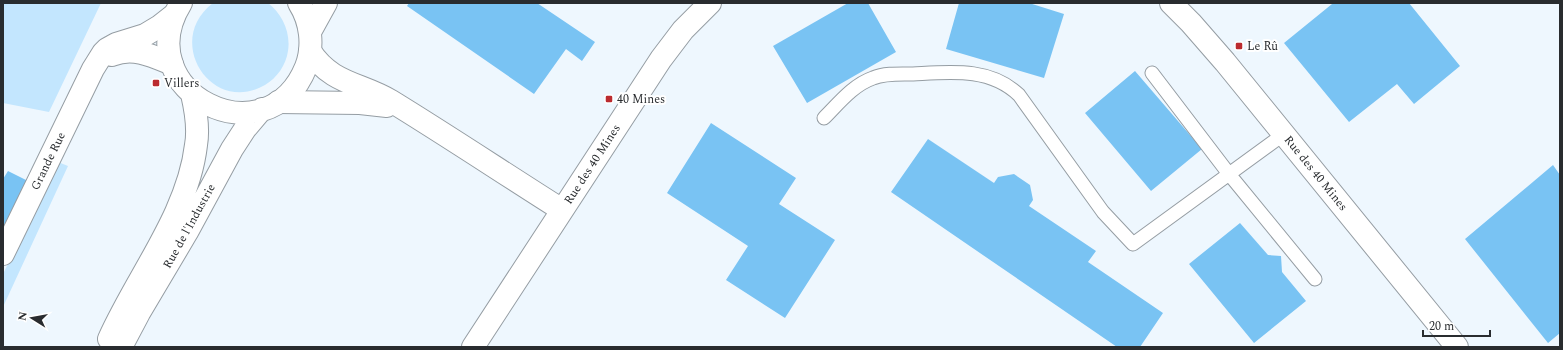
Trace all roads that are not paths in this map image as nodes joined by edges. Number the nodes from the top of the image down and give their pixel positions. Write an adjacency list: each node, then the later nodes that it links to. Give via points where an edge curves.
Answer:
1 (299, 3): 6 (street, via 306,18)
2 (326, 3): 6 (street)
3 (710, 3): 16 (street, Rue des 40 Mines, via 683,30 661,59)
4 (1171, 3): 14 (street, Rue des 40 Mines, via 1207,41)
5 (178, 9): 7 (street, Grande Rue, via 169,40); 8 (street, Grande Rue, via 160,26 145,35 107,49)
6 (310, 42): 11 (street, via 308,63 300,80 288,94); 12 (street, Rue des 40 Mines, via 322,66 336,77 378,94)
7 (172, 64): 8 (street, Grande Rue, via 148,54 128,51 109,56); 10 (street, Grande Rue, via 180,80)
8 (93, 69): 17 (street, Grande Rue)
9 (1152, 73): 15 (lane)
10 (192, 94): 11 (street, Grande Rue, via 209,106 228,112 242,113); 19 (street, Rue de l'Industrie, via 196,115 196,145 185,190)
11 (270, 106): 12 (street, Rue des 40 Mines, via 300,101 360,103 389,106); 20 (street, Rue de l'Industrie, via 245,129 232,149)
12 (406, 111): 16 (street, Rue des 40 Mines)
13 (824, 118): 15 (lane, via 852,90 874,77 950,72 997,79 1019,95 1103,212 1133,244)
14 (1284, 134): 15 (lane); 22 (street, Rue des 40 Mines)
15 (1229, 174): 18 (lane)
16 (562, 210): 21 (street, Rue des 40 Mines)
17 (3, 254)
18 (1315, 279)
19 (106, 347)
20 (121, 347)
21 (473, 347)
22 (1457, 347)

